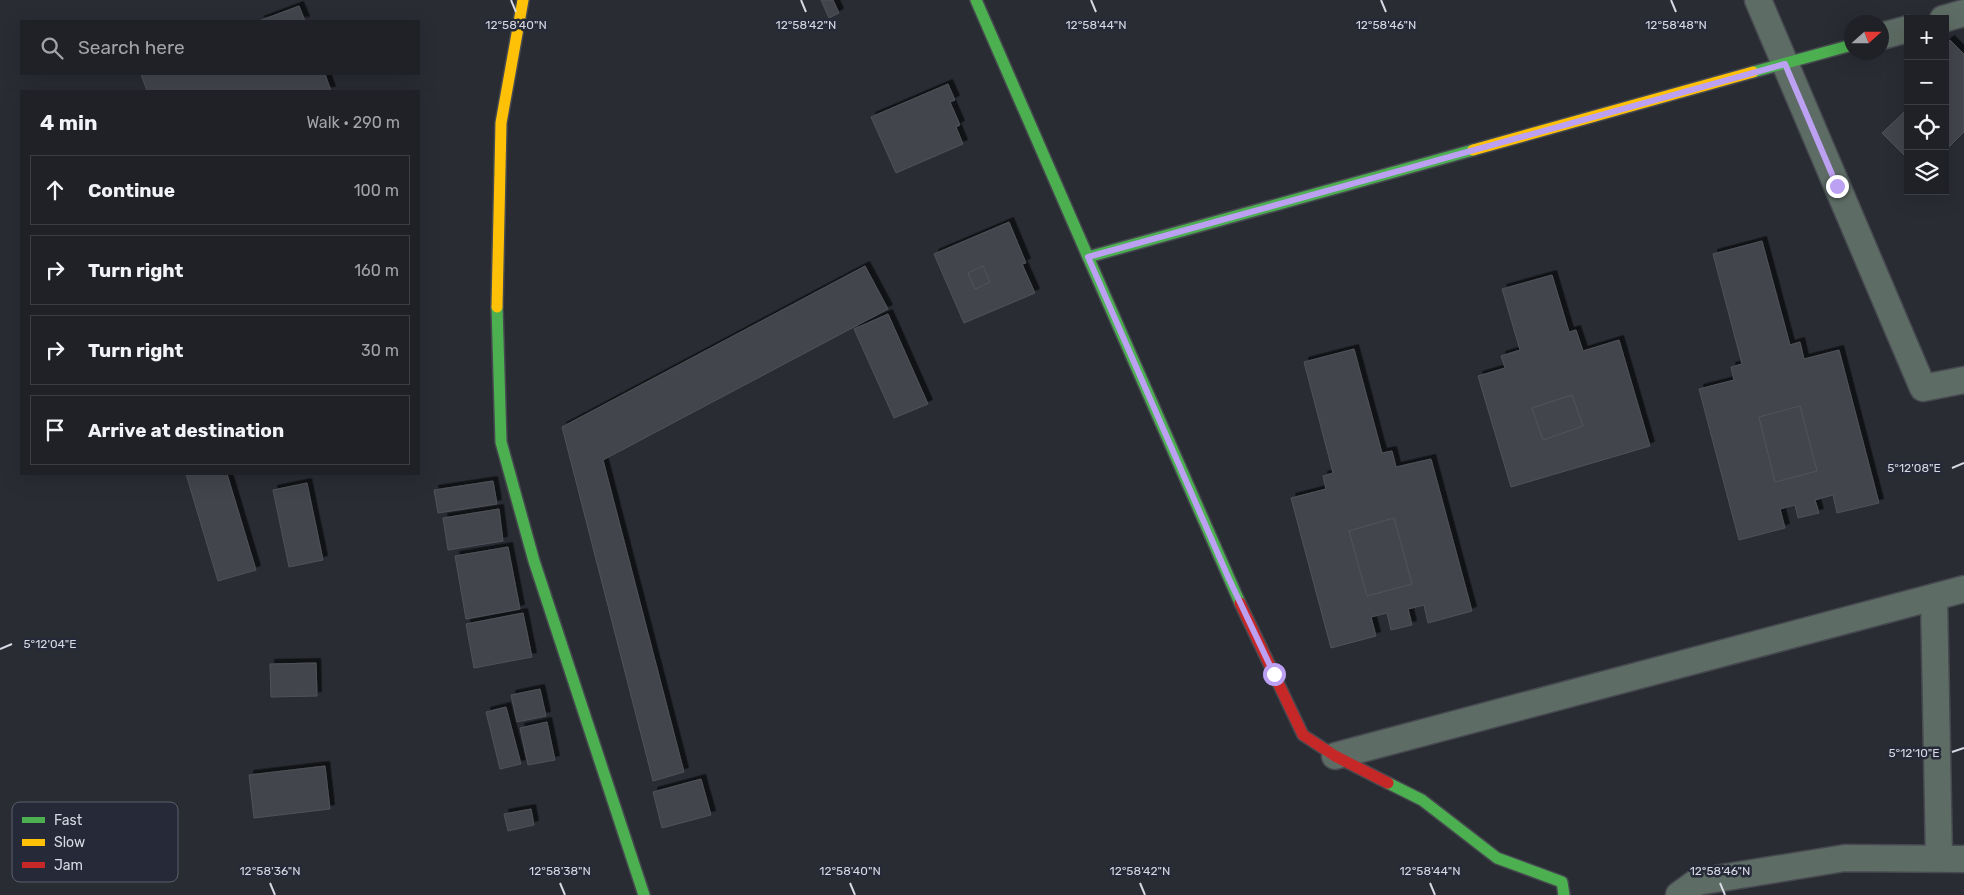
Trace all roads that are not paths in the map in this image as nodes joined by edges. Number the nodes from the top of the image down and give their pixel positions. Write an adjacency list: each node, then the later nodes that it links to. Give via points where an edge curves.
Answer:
1 (523, 0): 16 (street, via 501,122 497,320 502,442 534,561)
2 (976, 0): 10 (street)
3 (1758, 0): 9 (street)
4 (1964, 13): 5 (street)
5 (1949, 17)
6 (1904, 30): 7 (street)
7 (1889, 34)
8 (1844, 47): 9 (street)
9 (1785, 64): 10 (street); 11 (street, via 1923,388)
10 (1088, 257): 14 (street, via 1225,570 1303,735)
11 (1964, 380)
12 (1964, 589): 13 (street)
13 (1934, 597): 14 (street); 15 (street)
14 (1335, 756): 17 (street, via 1422,800 1497,858 1562,882)
15 (1952, 859): 18 (street, via 1845,858 1697,882)
16 (644, 895)
17 (1564, 895)
18 (1678, 895)

